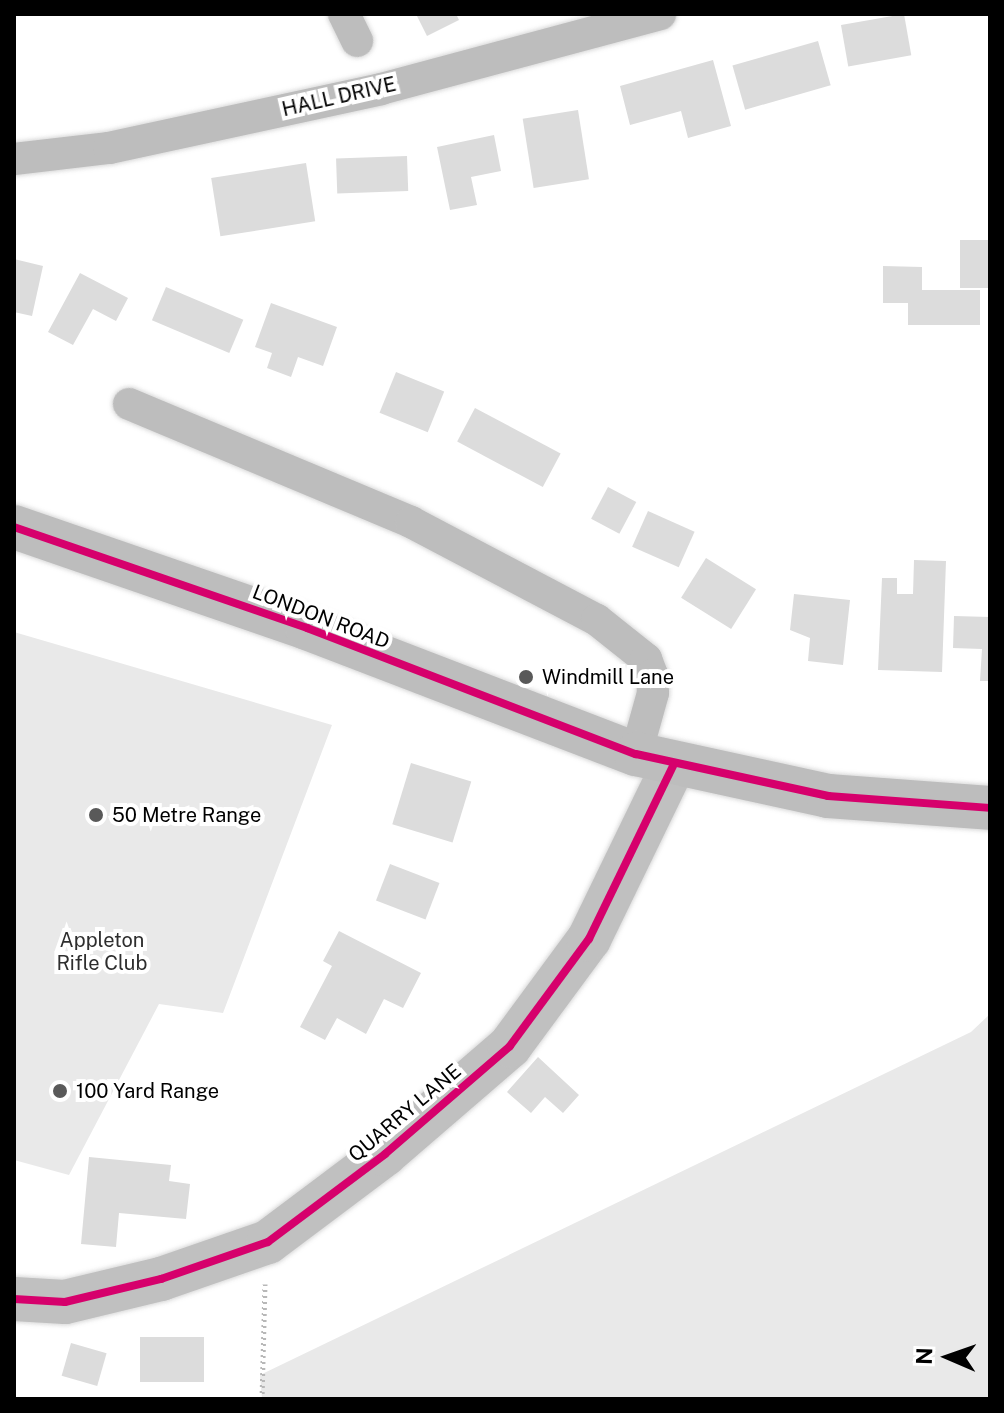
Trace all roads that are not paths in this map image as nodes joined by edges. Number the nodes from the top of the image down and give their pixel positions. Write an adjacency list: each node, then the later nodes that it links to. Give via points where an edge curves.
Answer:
1 (660, 14): 2 (street, HALL DRIVE, via 381,89 109,148)
2 (14, 159)
3 (129, 404): 5 (street, via 411,522 597,620 646,659 652,675)
4 (14, 527): 5 (highway, LONDON ROAD, via 223,597)
5 (655, 759): 6 (highway, LONDON ROAD, via 828,796); 7 (street, QUARRY LANE, via 589,939 510,1046 385,1154 268,1242 161,1279 65,1302)
6 (990, 808)
7 (14, 1299)

